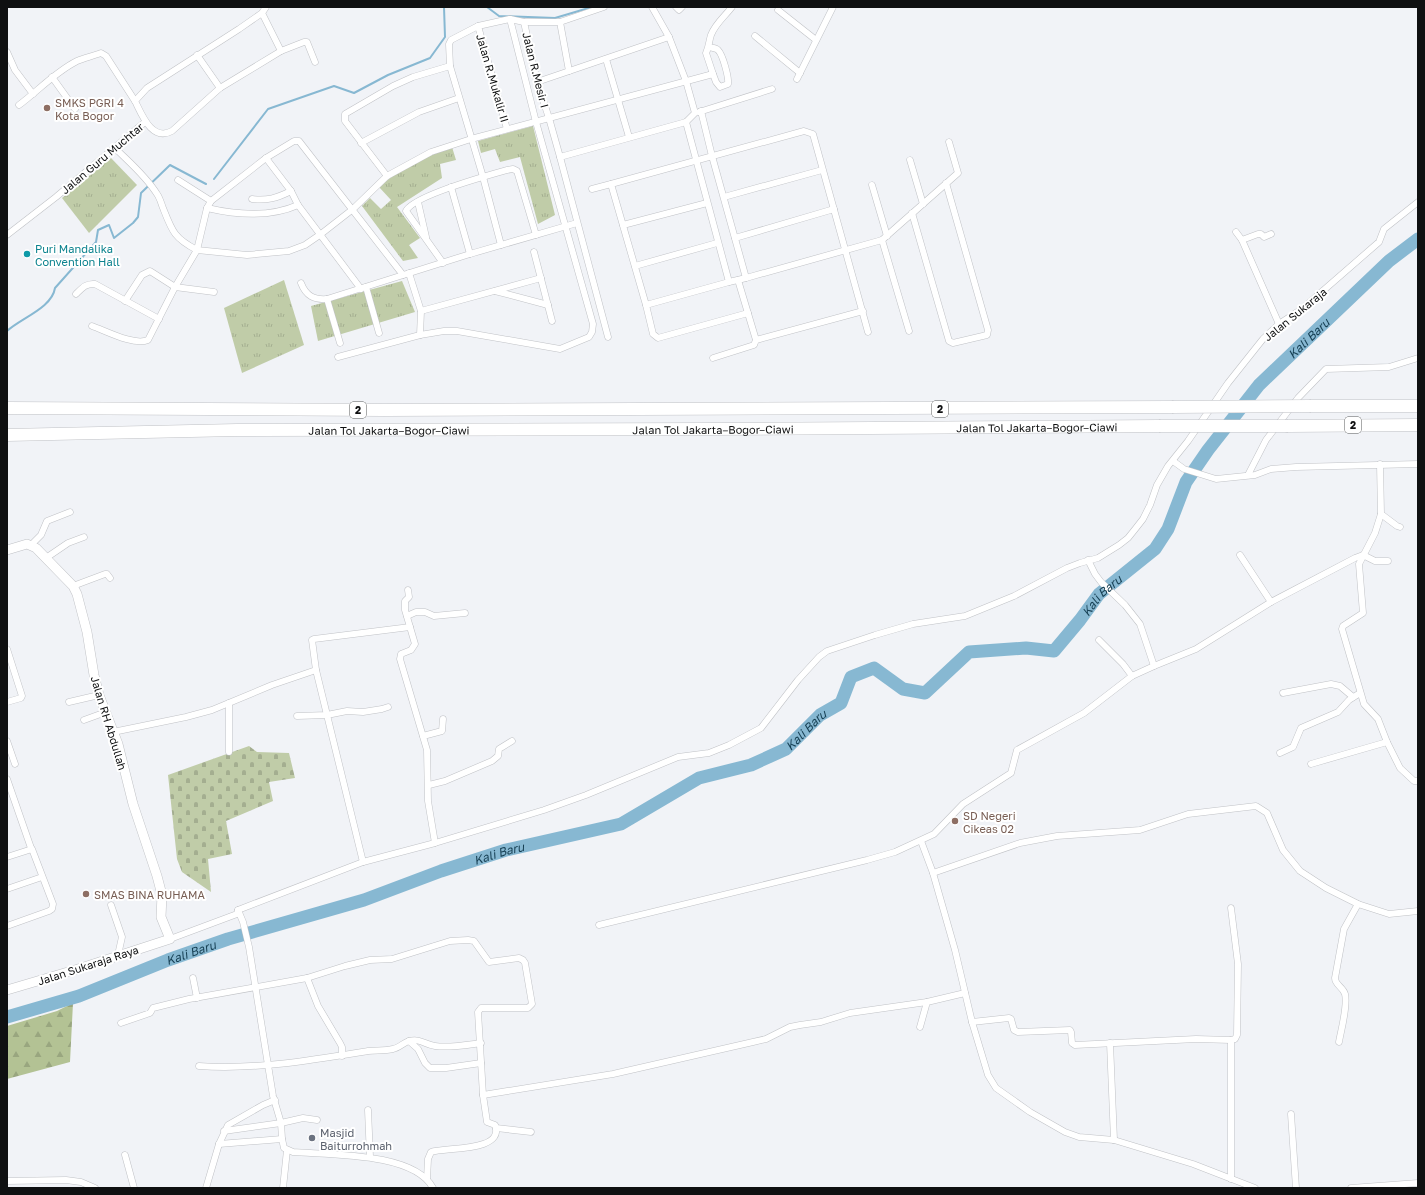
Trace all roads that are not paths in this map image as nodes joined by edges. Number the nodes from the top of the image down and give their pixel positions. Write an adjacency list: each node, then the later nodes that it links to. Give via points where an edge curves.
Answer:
1 (266, 7): 9 (street)
2 (604, 7): 12 (street)
3 (652, 7): 15 (street)
4 (676, 7): 5 (street, via 679,10)
5 (682, 7)
6 (732, 7): 17 (street, via 714,29)
7 (834, 7): 16 (street)
8 (778, 10): 16 (street)
9 (262, 13): 18 (street); 20 (street)
10 (510, 19): 11 (street); 13 (street); 42 (street)
11 (524, 22): 12 (street); 30 (street, Jalan R.Mesir I)
12 (560, 22): 24 (street)
13 (478, 26): 23 (street, via 451,40); 44 (street, Jalan R.Mukalir II)
14 (755, 36): 25 (street)
15 (669, 38): 21 (street); 29 (street)
16 (816, 40): 25 (street)
17 (709, 47): 26 (street, via 706,53); 26 (street, via 720,52 729,79 728,84 720,87)
18 (281, 51): 22 (street, via 307,42); 31 (street)
19 (7, 52): 33 (street, via 15,70)
20 (197, 55): 31 (street); 36 (street, via 147,88)
21 (606, 59): 24 (street); 35 (street)
22 (316, 62)
23 (450, 66): 34 (street); 48 (street, via 393,86 345,114 345,121)
24 (569, 71): 30 (street)
25 (800, 73): 28 (street)
26 (713, 74): 29 (street)
27 (52, 77): 33 (street); 36 (street, Jalan Guru Muchtar, via 78,61 101,53 106,56); 38 (street)
28 (797, 79)
29 (686, 81): 35 (street); 39 (street)
30 (537, 82): 40 (street, Jalan R.Mesir I)
31 (220, 88): 41 (street, via 166,134 161,134)
32 (772, 89): 39 (street)
33 (34, 94): 37 (street)
34 (459, 98): 46 (street); 48 (street, via 419,112)
35 (618, 100): 40 (street); 45 (street)
36 (135, 101): 41 (street, Jalan Guru Muchtar)
37 (19, 105)
38 (75, 109)
39 (698, 112): 43 (street); 50 (street)
40 (549, 118): 42 (street); 51 (street, Jalan R.Mesir I)
41 (145, 122): 49 (street, Jalan Guru Muchtar)
42 (536, 122): 44 (street); 79 (street)
43 (686, 122): 45 (street); 53 (street)
44 (507, 129): 46 (street)
45 (629, 137): 51 (street)
46 (471, 139): 56 (street, via 431,152); 57 (street)
47 (949, 142): 59 (street, via 958,173)
48 (360, 143): 56 (street)
49 (115, 148): 81 (street, Jalan Guru Muchtar); 91 (street, via 157,194 172,230)
50 (712, 156): 53 (street); 55 (street, via 804,131 813,134); 65 (street)
51 (560, 157): 77 (street, Jalan R.Mesir I)
52 (266, 158): 64 (street); 67 (street); 74 (street, via 291,142 299,141)
53 (696, 160): 60 (street); 70 (street)
54 (910, 160): 71 (street)
55 (822, 170): 65 (street); 75 (street)
56 (387, 176): 74 (street)
57 (483, 177): 62 (street); 84 (street, via 513,169 517,171); 90 (street)
58 (178, 180): 67 (street)
59 (946, 183): 71 (street); 76 (street, via 988,330 987,335 953,343 949,341)
60 (611, 184): 63 (street); 78 (street)
61 (872, 185): 87 (street)
62 (450, 187): 68 (street); 94 (street)
63 (592, 189)
64 (291, 191): 66 (street, via 273,199); 72 (street)
65 (724, 197): 86 (street)
66 (252, 199)
67 (211, 201): 73 (street)
68 (418, 202): 85 (street); 85 (street, via 406,211)
69 (1418, 202): 117 (street, Jalan Sukaraja, via 1384,229 1374,247 1302,309)
70 (707, 203): 78 (street); 89 (street)
71 (923, 204): 76 (street)
72 (298, 205): 73 (street, via 285,210 244,215); 82 (street)
73 (207, 208): 91 (street)
74 (353, 209): 82 (street); 97 (street)
75 (834, 210): 86 (street); 92 (street)
76 (912, 213): 87 (street)
77 (577, 223): 79 (street); 123 (street, Jalan R.Mesir I)
78 (623, 225): 96 (street)
79 (565, 226): 84 (street); 122 (street, via 593,324 589,337 560,349 456,331 437,331)
80 (1236, 232): 88 (street)
81 (8, 233)
82 (321, 234): 91 (street, via 305,245 282,253 247,255); 104 (street)
83 (1271, 234): 88 (street, via 1264,237 1258,234)
84 (536, 235): 90 (street)
85 (426, 238): 95 (street)
86 (735, 238): 99 (street)
87 (884, 238): 92 (street); 119 (street)
88 (1242, 240): 117 (street)
89 (717, 243): 96 (street); 101 (street)
90 (501, 245): 94 (street)
91 (197, 250): 103 (street)
92 (845, 251): 99 (street); 113 (street)
93 (534, 252): 98 (street)
94 (470, 254): 95 (street)
95 (443, 263): 97 (street)
96 (635, 266): 111 (street)
97 (406, 274): 104 (street); 112 (street)
98 (541, 278): 105 (street); 110 (street)
99 (746, 278): 100 (street)
100 (738, 280): 101 (street); 114 (street)
101 (729, 282): 111 (street)
102 (301, 284): 108 (street, via 313,298)
103 (175, 286): 106 (street); 109 (street, via 150,271 146,272); 115 (street)
104 (364, 288): 108 (street); 121 (street)
105 (493, 291): 110 (street); 112 (street)
106 (214, 292)
107 (76, 294): 109 (street, via 86,285 95,284)
108 (327, 299): 125 (street)
109 (125, 301): 115 (street)
110 (548, 304): 116 (street)
111 (646, 305): 114 (street, via 653,334 658,338)
112 (421, 311): 122 (street)
113 (862, 311): 120 (street); 124 (street)
114 (748, 313): 124 (street)
115 (159, 319): 118 (street, via 146,342 118,336)
116 (552, 321)
117 (1279, 324): 137 (street, Jalan Sukaraja, via 1263,339)
118 (92, 326)
119 (909, 331)
120 (868, 332)
121 (379, 333)
122 (420, 335): 126 (street)
123 (608, 337)
124 (756, 340): 127 (street, via 754,344)
125 (340, 343)
126 (338, 357)
127 (713, 358)
128 (1418, 358): 140 (street, via 1388,368 1326,369 1298,398 1266,440)
129 (1418, 400): 131 (highway)
130 (1418, 406): 131 (highway, Jalan Tol Jakarta–Bogor–Ciawi / 2)
131 (1374, 407): 133 (highway, Jalan Tol Jakarta–Bogor–Ciawi / 2, bridge)
132 (7, 408): 133 (highway, Jalan Tol Jakarta–Bogor–Ciawi / 2)
133 (709, 410): 135 (highway)
134 (1418, 425): 135 (highway, Jalan Tol Jakarta–Bogor–Ciawi / 2, bridge)
135 (709, 430): 136 (highway, Jalan Tol Jakarta–Bogor–Ciawi / 2, via 245,430)
136 (7, 435)
137 (1173, 461): 140 (street, via 1184,469 1216,479); 150 (street, Jalan Sukaraja, via 1157,485 1143,519 1128,538 1098,558)
138 (1380, 464): 139 (street); 140 (street, via 1296,466); 142 (street)
139 (1418, 464)
140 (1248, 475)
141 (70, 512): 145 (street, via 48,521 41,535)
142 (1381, 514): 143 (street); 148 (street, via 1375,533)
143 (1400, 527)
144 (84, 537): 149 (street, via 68,543)
145 (31, 545): 146 (street); 149 (street, Jalan RH Abdullah)
146 (7, 550)
147 (1240, 555): 155 (street)
148 (1363, 555): 151 (street, via 1375,561); 155 (street); 164 (street, via 1359,564 1363,613 1342,629)
149 (46, 558): 153 (street, Jalan RH Abdullah)
150 (1088, 560): 161 (street, via 1101,582 1140,624); 190 (street, Jalan Sukaraja, via 1014,596 965,616 913,624 827,651 798,680 761,728 730,746 709,753 678,757 586,795)
151 (1388, 561)
152 (110, 578): 153 (street, via 105,574)
153 (72, 586): 166 (street, Jalan RH Abdullah, via 77,594 87,632)
154 (408, 590): 157 (street, via 404,606)
155 (1271, 602): 161 (street, via 1196,650)
156 (465, 613): 157 (street, via 434,616 416,612)
157 (407, 616): 158 (street)
158 (410, 627): 162 (street, via 314,639 312,640); 178 (street, via 415,644 411,650 401,654 400,659)
159 (1099, 640): 163 (street)
160 (7, 649): 168 (street, via 22,696)
161 (1154, 666): 163 (street)
162 (316, 670): 170 (street); 173 (street)
163 (1132, 676): 189 (street, via 1084,713 1017,750 1011,773 963,804 934,834)
164 (1360, 693): 167 (street); 181 (street, via 1364,704 1378,718)
165 (1283, 694): 167 (street, via 1331,684 1340,686)
166 (99, 695): 169 (street); 172 (street, Jalan RH Abdullah)
167 (1353, 698): 183 (street, via 1338,712 1301,728 1293,747)
168 (7, 702)
169 (69, 702)
170 (229, 703): 177 (street, via 186,717); 182 (street)
171 (388, 707): 173 (street)
172 (106, 712): 176 (street); 177 (street, Jalan RH Abdullah)
173 (327, 715): 174 (street); 193 (street)
174 (297, 716)
175 (443, 719): 178 (street, via 442,731)
176 (84, 720)
177 (113, 732): 204 (street, Jalan RH Abdullah, via 157,876 162,895 161,917)
178 (423, 736): 188 (street, via 428,755)
179 (7, 741): 184 (street)
180 (512, 741): 188 (street, via 499,749 492,761)
181 (1387, 742): 185 (street); 187 (street, via 1400,768 1414,781)
182 (229, 752)
183 (1280, 753)
184 (15, 764)
185 (1311, 764)
186 (7, 779): 191 (street)
187 (1418, 781)
188 (429, 785): 190 (street, via 428,801)
189 (921, 841): 194 (street); 202 (street, via 866,860)
190 (435, 843): 193 (street, Jalan Sukaraja)
191 (31, 848): 192 (street); 195 (street)
192 (7, 858)
193 (362, 862): 200 (street, Jalan Sukaraja)
194 (933, 874): 197 (street, via 1020,843 1057,836 1140,830 1188,814 1256,806 1267,813 1283,850 1300,871); 210 (street)
195 (42, 877): 196 (street); 203 (street, via 53,904 52,909)
196 (7, 889)
197 (1358, 904): 201 (street, via 1389,914); 218 (street, via 1344,929 1335,978 1336,984 1343,990 1346,1003)
198 (111, 905): 205 (street, via 121,930)
199 (1231, 908): 216 (street, via 1238,964 1237,1035 1235,1039)
200 (238, 910): 204 (street, Jalan Sukaraja, via 237,914); 208 (street, via 249,947)
201 (1418, 911)
202 (599, 925)
203 (7, 926)
204 (170, 938): 205 (street, Jalan Sukaraja Raya)
205 (118, 955): 209 (street, Jalan Sukaraja Raya)
206 (193, 978): 211 (street)
207 (307, 978): 208 (street); 219 (street, via 370,960 392,959 450,941 474,941 489,962 519,958 525,963 531,1005 528,1008 481,1008 478,1012); 221 (street, via 318,1006 340,1042)
208 (256, 987): 211 (street); 223 (street)
209 (7, 990)
210 (965, 993): 212 (street); 213 (street)
211 (197, 998): 214 (street, via 152,1008 150,1013)
212 (927, 1002): 215 (street); 225 (street, via 800,1025 766,1039 613,1074)
213 (972, 1022): 220 (street, via 1009,1018 1016,1032 1068,1029 1075,1045); 235 (street, via 988,1075 996,1088 1065,1132 1079,1137)
214 (120, 1023)
215 (920, 1027)
216 (1230, 1040): 220 (street); 241 (street)
217 (409, 1041): 219 (street, via 422,1041 436,1046); 221 (street, via 394,1049); 222 (street, via 418,1049 430,1068)
218 (1339, 1042)
219 (481, 1043): 222 (street)
220 (1110, 1043): 235 (street)
221 (342, 1056): 223 (street)
222 (481, 1062): 225 (street)
223 (268, 1064): 224 (street); 226 (street)
224 (199, 1066)
225 (483, 1095): 231 (street, via 487,1122 494,1124)
226 (275, 1100): 230 (street); 232 (street, via 232,1122)
227 (368, 1110): 239 (street)
228 (1291, 1114): 253 (street)
229 (316, 1120): 230 (street, via 304,1118)
230 (281, 1123): 232 (street); 234 (street)
231 (496, 1128): 233 (street); 240 (street, via 496,1134 488,1143 431,1152)
232 (224, 1131): 236 (street)
233 (531, 1132)
234 (282, 1139): 236 (street); 237 (street)
235 (1114, 1140): 241 (street, via 1193,1164)
236 (219, 1144): 249 (street)
237 (287, 1150): 239 (street); 250 (street)
238 (125, 1155): 248 (street)
239 (370, 1157): 240 (street, via 398,1164)
240 (427, 1179): 251 (street)
241 (1231, 1179): 252 (street)
242 (66, 1180): 243 (street); 246 (street); 247 (street, via 81,1182)
243 (8, 1181): 245 (street)
244 (1418, 1183): 254 (street)
245 (8, 1188)
246 (64, 1188)
247 (95, 1188)
248 (134, 1188)
249 (206, 1188)
250 (283, 1188)
251 (433, 1188)
252 (1255, 1188)
253 (1296, 1188)
254 (1351, 1188)

